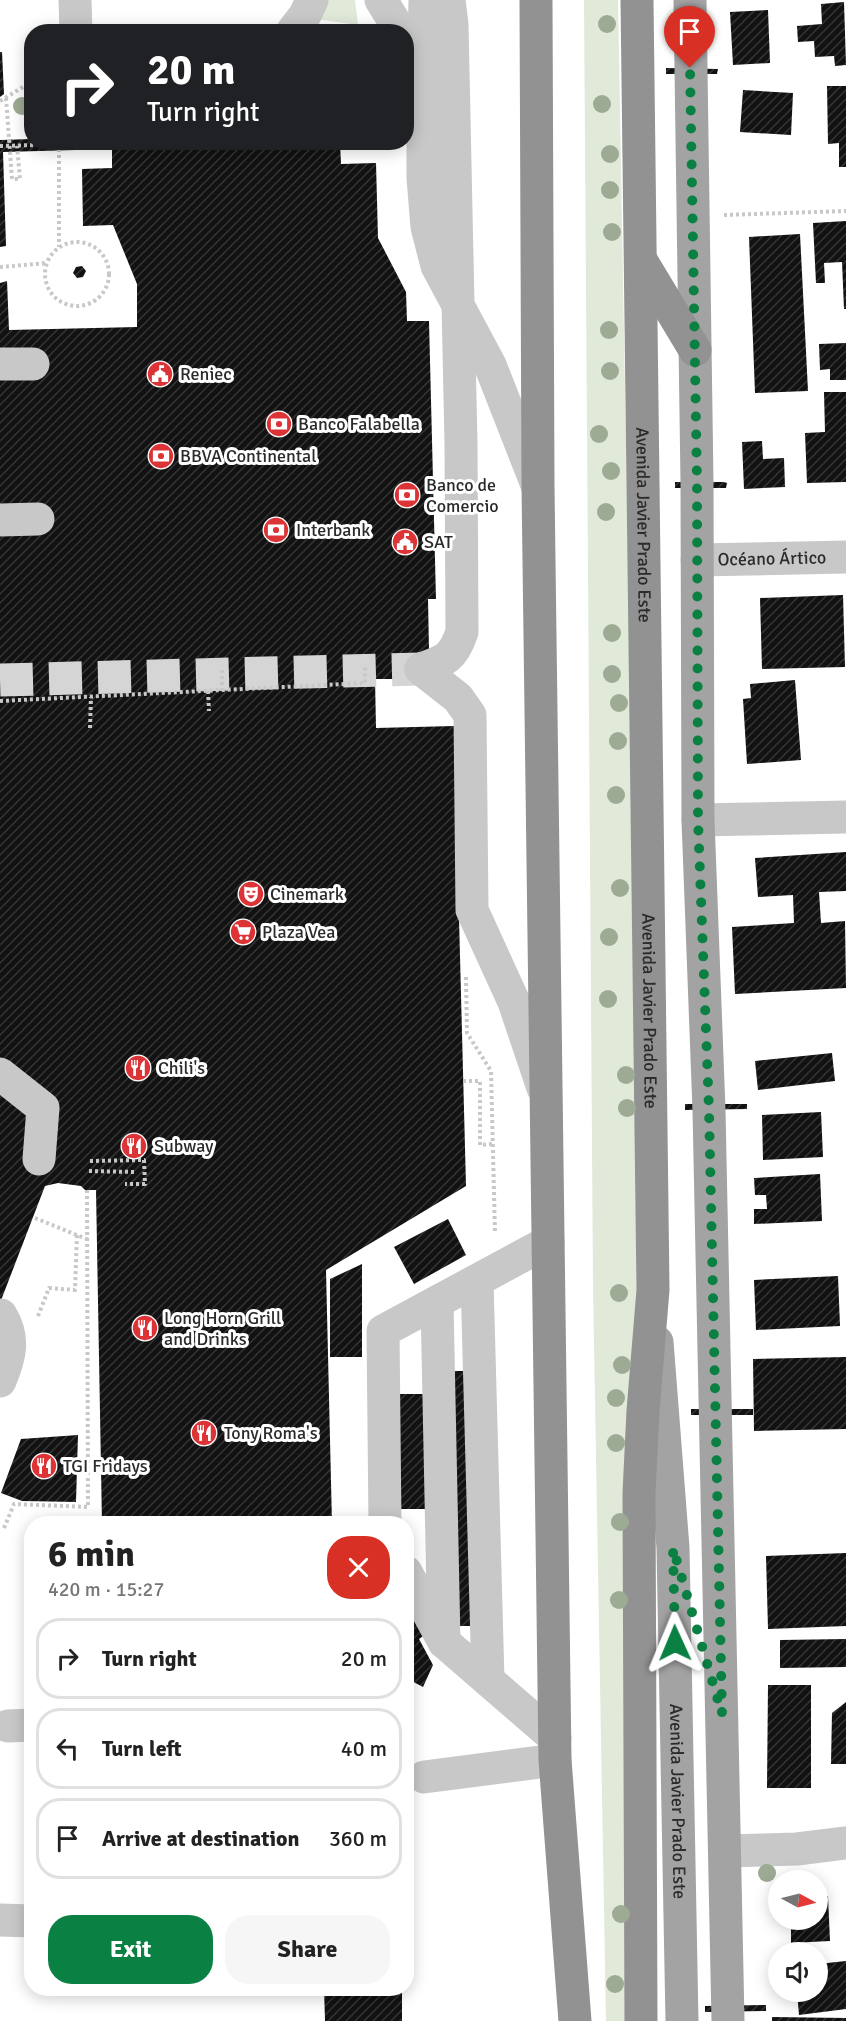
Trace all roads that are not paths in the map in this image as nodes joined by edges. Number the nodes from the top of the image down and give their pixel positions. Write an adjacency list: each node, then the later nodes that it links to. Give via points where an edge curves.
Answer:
1 (75, 0): 9 (street)
2 (312, 0): 10 (street)
3 (381, 0): 11 (street)
4 (425, 0): 12 (street)
5 (536, 0): 17 (highway)
6 (637, 0): 13 (highway, Avenida Javier Prado Este)
7 (690, 0): 14 (main road)
8 (451, 12): 25 (street, via 462,632 447,660 421,669 458,698 470,715 472,910 514,1002)
9 (76, 24)
10 (298, 24)
11 (396, 24)
12 (415, 73): 17 (street, via 426,217 437,266 490,365)
13 (642, 262): 14 (highway); 29 (highway, Avenida Javier Prado Este)
14 (695, 350): 21 (main road)
15 (0, 364): 16 (street)
16 (33, 364)
17 (538, 486): 25 (highway)
18 (38, 519): 19 (street)
19 (0, 520)
20 (846, 557): 21 (street, Océano Ártico)
21 (697, 560): 23 (main road)
22 (846, 817): 23 (street)
23 (698, 820): 38 (main road, via 709,1110)
24 (0, 1074): 26 (street, via 43,1108)
25 (546, 1098): 27 (highway)
26 (39, 1159)
27 (548, 1242): 28 (street); 39 (highway)
28 (477, 1281): 30 (street); 37 (street)
29 (652, 1290): 34 (main road, Avenida Javier Prado Este); 47 (highway, via 639,1493)
30 (437, 1302): 33 (street, via 383,1331); 36 (street)
31 (2, 1315): 32 (street, via 10,1350)
32 (0, 1381)
33 (385, 1516)
34 (673, 1548): 38 (main road); 48 (main road, Avenida Javier Prado Este)
35 (414, 1587): 36 (street)
36 (444, 1642): 37 (street)
37 (488, 1680): 39 (street)
38 (722, 1714): 42 (main road)
39 (555, 1749): 40 (street); 45 (main road); 46 (highway)
40 (424, 1777)
41 (846, 1843): 42 (street)
42 (725, 1851): 49 (main road)
43 (0, 1920): 44 (street)
44 (24, 1920)
45 (560, 2021)
46 (575, 2021)
47 (640, 2021)
48 (682, 2021)
49 (728, 2021)

